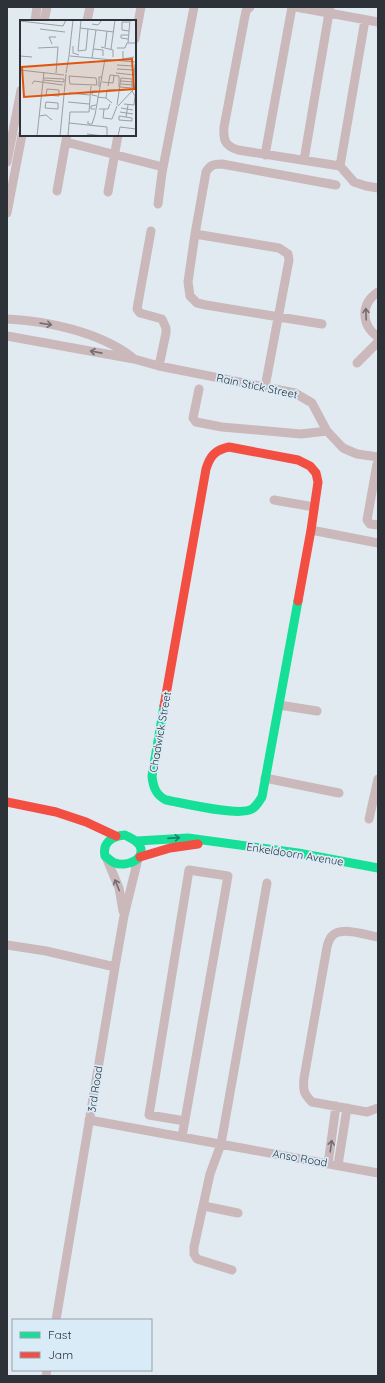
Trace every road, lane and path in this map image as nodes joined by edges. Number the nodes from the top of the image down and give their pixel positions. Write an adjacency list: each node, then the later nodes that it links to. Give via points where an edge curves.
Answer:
1 (37, 7): 10 (street)
2 (47, 7): 11 (street)
3 (90, 7): 12 (street)
4 (141, 7): 15 (street)
5 (194, 7): 25 (street)
6 (250, 7): 21 (street, via 246,11 224,135 231,148)
7 (292, 7): 21 (street)
8 (296, 7): 9 (street)
9 (330, 10): 13 (street); 22 (street)
10 (35, 20)
11 (44, 20)
12 (87, 20)
13 (365, 20): 14 (street); 24 (street)
14 (378, 22)
15 (136, 34)
16 (20, 95): 23 (street)
17 (22, 136): 31 (street)
18 (118, 136): 20 (street)
19 (67, 139): 20 (street); 28 (street)
20 (115, 154): 25 (street); 29 (street)
21 (265, 155): 22 (street)
22 (304, 160): 24 (street)
23 (7, 162)
24 (340, 166): 27 (street, via 354,182)
25 (163, 167): 30 (street)
26 (336, 185): 33 (street, via 214,164 208,167 206,172)
27 (378, 188)
28 (57, 191)
29 (108, 192)
30 (158, 204)
31 (7, 213)
32 (151, 231): 43 (street, via 137,309 140,313 162,319 166,328)
33 (194, 234): 35 (street, via 188,282 193,300 206,305); 35 (street, via 279,248 288,254)
34 (378, 292): 39 (street, one-way to 34, via 371,330 364,312 369,300)
35 (279, 316): 37 (street); 44 (street)
36 (7, 319): 41 (street, Rain Stick Street, one-way to 41, via 55,325 97,338)
37 (322, 324)
38 (7, 336): 41 (street, Rain Stick Street, one-way to 38)
39 (378, 337)
40 (378, 342): 42 (street)
41 (134, 359): 43 (street, Rain Stick Street)
42 (357, 363)
43 (159, 366): 44 (street, Rain Stick Street)
44 (265, 386): 46 (street, Rain Stick Street, via 288,390 307,399 312,403)
45 (199, 389): 46 (street, via 193,418 196,422 301,434)
46 (327, 431): 47 (street, Rain Stick Street, via 342,448)
47 (378, 461): 50 (street, via 367,520 370,524)
48 (274, 500): 49 (street)
49 (314, 507): 51 (street, Chadwick Street); 55 (street, Chadwick Street, via 318,482 316,473 310,466 298,460 229,447 220,448 208,460 152,784 155,792 166,800 237,812 257,807 262,797)
50 (378, 525)
51 (311, 530): 52 (street); 53 (street, Chadwick Street)
52 (378, 543)
53 (279, 705): 54 (street); 55 (street, Chadwick Street)
54 (318, 711)
55 (265, 778): 57 (street)
56 (378, 779): 59 (street)
57 (339, 793)
58 (7, 802): 60 (street, Enkeldoorn Avenue, via 56,812)
59 (369, 819)
60 (86, 822): 61 (street, Enkeldoorn Avenue); 64 (street)
61 (116, 836): 62 (street, Enkeldoorn Avenue, via 125,835); 64 (street)
62 (137, 841): 63 (street, Enkeldoorn Avenue, one-way to 63, via 177,837); 65 (street, via 141,849)
63 (211, 842): 65 (street, Enkeldoorn Avenue, via 170,848); 66 (street, Enkeldoorn Avenue, via 298,853)
64 (101, 845): 65 (street, Enkeldoorn Avenue, via 113,863 132,864); 68 (street, one-way to 64, via 119,888)
65 (139, 858): 68 (street, 3rd Road)
66 (378, 868)
67 (267, 884): 78 (street)
68 (124, 916): 71 (street, 3rd Road)
69 (378, 937): 72 (street, via 340,931 330,937 327,947 303,1091 312,1102)
70 (7, 945): 71 (street)
71 (115, 967): 75 (street, 3rd Road)
72 (336, 1106): 73 (street); 79 (street, one-way to 72)
73 (347, 1108): 74 (street, via 367,1112); 80 (street)
74 (378, 1108)
75 (90, 1120): 77 (street, Anso Road); 85 (street, 3rd Road)
76 (185, 1121): 76 (street, via 228,876 190,870 149,1115); 77 (street)
77 (182, 1137): 78 (street, Anso Road)
78 (221, 1144): 79 (street, Anso Road); 82 (street, via 210,1174)
79 (328, 1164): 80 (street, Anso Road)
80 (338, 1165): 81 (street, Anso Road)
81 (378, 1173)
82 (204, 1206): 83 (street); 84 (street, via 194,1254 197,1259)
83 (238, 1213)
84 (232, 1270)
85 (56, 1319)

